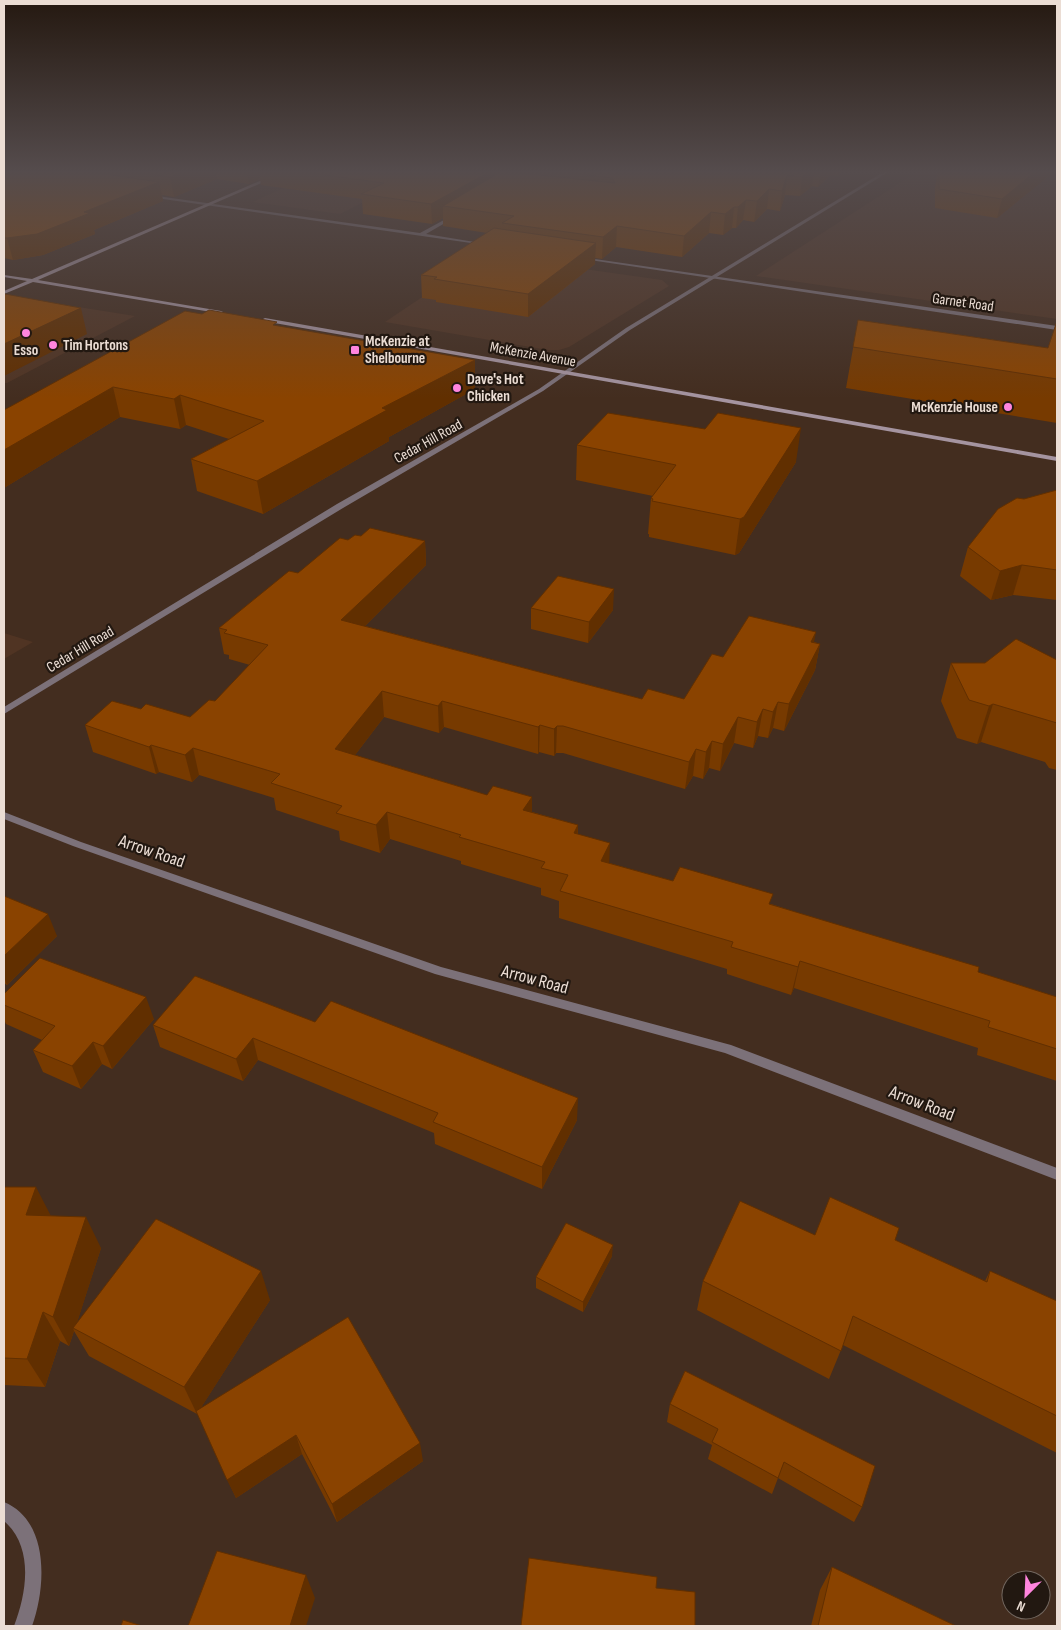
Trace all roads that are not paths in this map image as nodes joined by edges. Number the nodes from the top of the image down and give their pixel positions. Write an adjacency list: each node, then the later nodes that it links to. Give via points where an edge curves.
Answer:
1 (110, 247): 6 (main road)
2 (763, 247): 5 (street, Cedar Hill Road)
3 (576, 257): 5 (street, Garnet Road)
4 (4, 276): 6 (main road)
5 (714, 277): 10 (street, Garnet Road); 11 (street, Cedar Hill Road)
6 (31, 281): 7 (main road); 8 (main road)
7 (4, 293)
8 (229, 314)
9 (258, 319): 11 (main road, McKenzie Avenue)
10 (1057, 328)
11 (565, 372): 12 (main road, McKenzie Avenue); 13 (street, Cedar Hill Road, via 526,400 340,506)
12 (1057, 459)
13 (4, 711)
14 (4, 815): 15 (street, Arrow Road, via 77,844 438,971 727,1049)
15 (1057, 1174)
16 (4, 1510): 17 (street, via 14,1516 30,1544 35,1576 29,1613)
17 (23, 1626)

